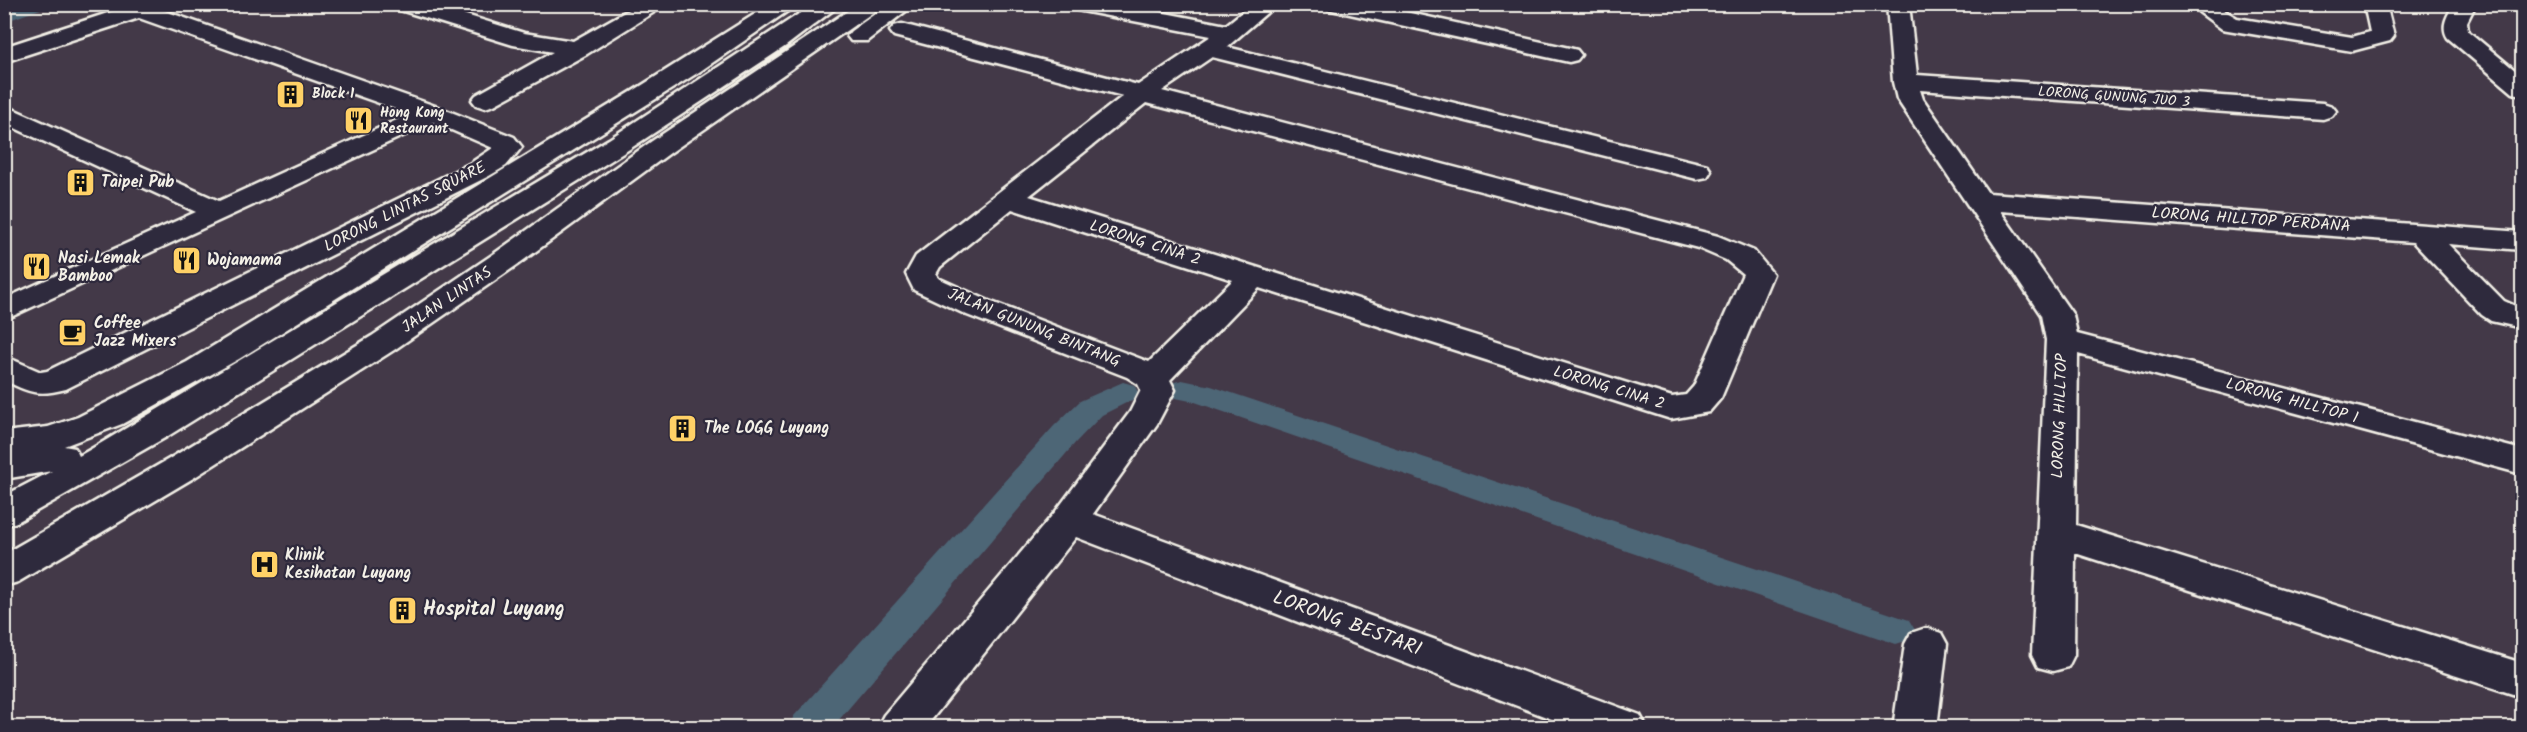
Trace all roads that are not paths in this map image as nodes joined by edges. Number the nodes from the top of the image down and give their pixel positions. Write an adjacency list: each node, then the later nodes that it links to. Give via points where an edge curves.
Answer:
1 (93, 4): 18 (main road)
2 (405, 4): 19 (main road, via 521,39)
3 (656, 4): 19 (main road)
4 (787, 4): 31 (main road)
5 (830, 4): 42 (main road, via 631,137)
6 (874, 4): 37 (main road, JALAN LINTAS, via 661,147)
7 (904, 4): 37 (main road, via 770,100 578,228)
8 (1082, 4): 17 (main road)
9 (1266, 4): 17 (main road, JALAN GUNUNG BINTANG)
10 (1336, 4): 22 (main road)
11 (1898, 4): 23 (main road, LORONG HILLTOP)
12 (2211, 4): 13 (main road, via 2210,12 2230,24 2352,45 2382,36)
13 (2375, 4)
14 (2465, 4): 24 (main road, via 2456,22 2456,33)
15 (130, 8): 21 (main road); 29 (main road, LORONG LINTAS SQUARE)
16 (902, 31): 25 (main road)
17 (1231, 33): 20 (main road, JALAN GUNUNG BINTANG)
18 (4, 34)
19 (579, 49): 26 (main road)
20 (1208, 49): 25 (main road, JALAN GUNUNG BINTANG); 30 (main road)
21 (4, 55)
22 (1569, 55)
23 (1905, 82): 27 (main road, LORONG GUNUNG JUO 3); 33 (main road, LORONG HILLTOP, via 1910,99)
24 (2523, 88)
25 (1143, 93): 32 (main road, JALAN GUNUNG BINTANG); 38 (main road, LORONG CINA 2, via 1708,242 1747,259 1758,274 1709,390 1697,404 1671,408)
26 (485, 100)
27 (2323, 111)
28 (4, 113): 34 (main road)
29 (432, 113): 34 (main road); 43 (main road, LORONG LINTAS SQUARE, via 509,147 479,170 54,381 29,382)
30 (1697, 171)
31 (479, 199): 42 (main road); 46 (main road, via 220,358 99,422 39,441)
32 (1009, 199): 38 (main road, LORONG CINA 2); 44 (main road, JALAN GUNUNG BINTANG, via 927,262 921,274 925,284)
33 (1980, 201): 35 (main road, LORONG HILLTOP PERDANA); 41 (main road, LORONG HILLTOP, via 2057,315)
34 (220, 212): 39 (main road)
35 (2420, 232): 36 (main road, LORONG HILLTOP PERDANA); 40 (main road, via 2493,308)
36 (2523, 241)
37 (506, 259): 52 (main road, JALAN LINTAS, via 363,355 182,468)
38 (1253, 277): 44 (main road)
39 (4, 311)
40 (2523, 318)
41 (2062, 340): 47 (main road, LORONG HILLTOP 1); 51 (main road, LORONG HILLTOP)
42 (279, 352): 45 (main road)
43 (4, 366)
44 (1152, 378): 50 (main road, via 1158,390 1145,416)
45 (197, 403): 48 (main road, via 109,445); 49 (main road)
46 (4, 444)
47 (2523, 462)
48 (4, 467)
49 (4, 513)
50 (1069, 520): 56 (main road); 57 (main road, LORONG BESTARI)
51 (2056, 533): 54 (main road, LORONG HILLTOP); 55 (main road)
52 (4, 572)
53 (1926, 644): 58 (main road)
54 (2053, 655)
55 (2523, 680)
56 (899, 728)
57 (1625, 728)
58 (1915, 728)

